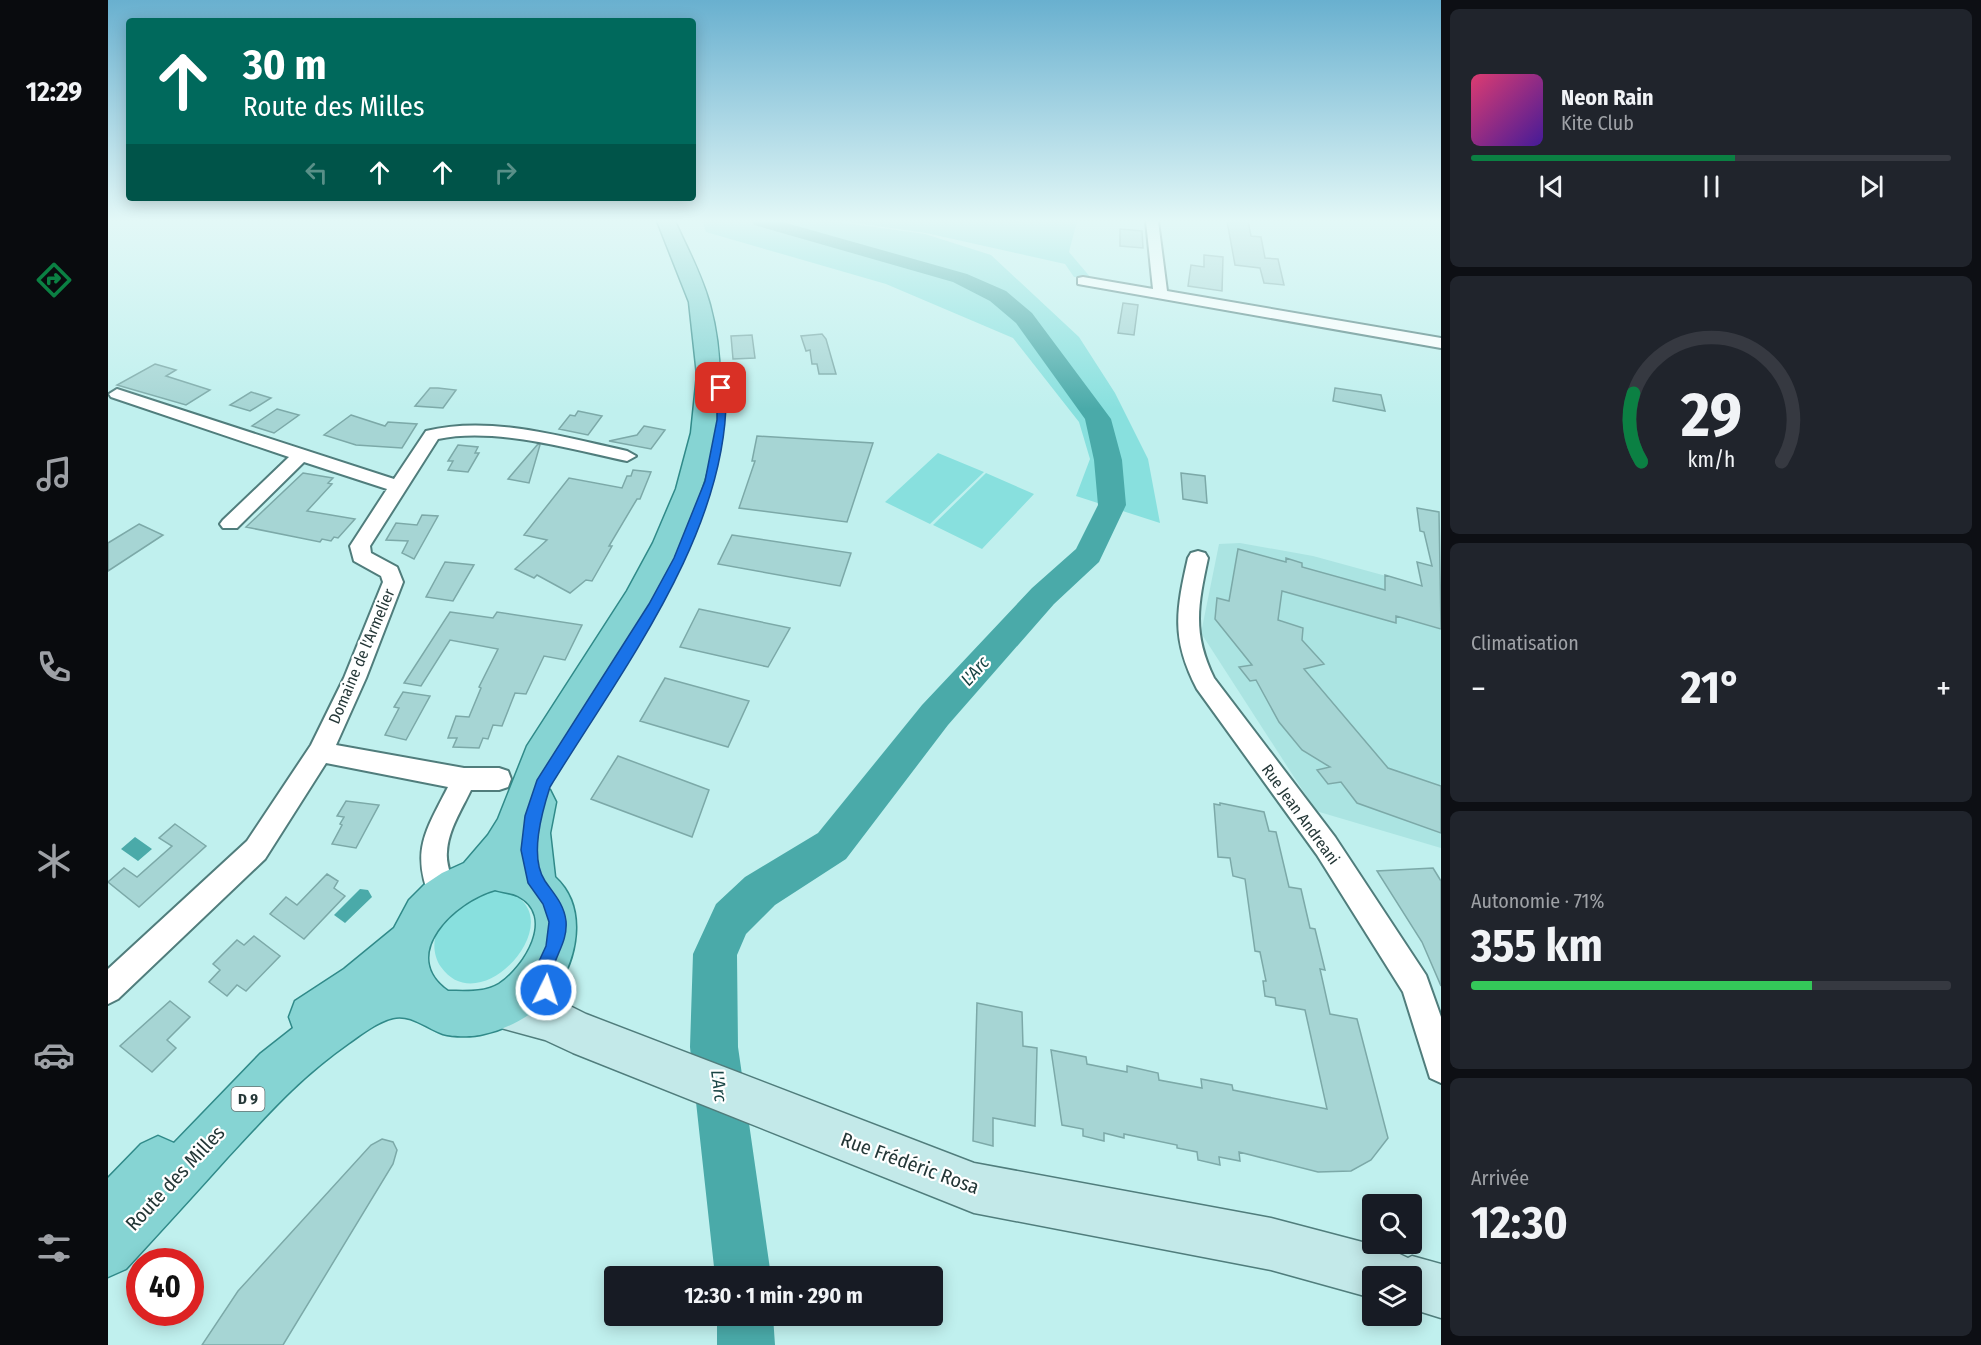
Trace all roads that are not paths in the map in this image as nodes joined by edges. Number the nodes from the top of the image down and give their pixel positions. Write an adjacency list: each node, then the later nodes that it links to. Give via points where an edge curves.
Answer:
1 (691, 284): 6 (main road, via 702,311)
2 (1099, 284): 4 (street)
3 (1159, 284): 4 (street)
4 (1160, 294): 5 (street)
5 (1441, 342)
6 (709, 354): 16 (main road, via 703,437 673,533 637,604 544,749 508,838); 17 (main road, via 721,388 722,420 710,481 680,558 654,606 543,785 533,816 530,850)
7 (117, 394): 8 (street)
8 (301, 455): 10 (street); 11 (street)
9 (627, 456): 10 (street, Domaine de l'Armelier, via 521,436 445,430 432,435)
10 (399, 487): 13 (street, Domaine de l'Armelier, via 360,546 361,556 390,572 393,582)
11 (230, 524)
12 (1198, 558): 24 (street, Rue Jean Andreani, via 1185,620 1190,654 1205,683 1326,846 1416,985)
13 (320, 752): 15 (street); 20 (street, Domaine de l'Armelier, via 256,850)
14 (500, 778): 15 (street)
15 (464, 779): 16 (street, via 436,836 433,855)
16 (454, 881): 17 (main road, via 510,872); 18 (main road, via 422,916)
17 (536, 883): 19 (main road, via 550,899 557,922 555,947)
18 (410, 942): 21 (main road, via 410,972); 25 (main road, Route des Milles / D 9, via 263,1054)
19 (543, 972): 22 (main road, via 525,993); 23 (street)
20 (108, 989)
21 (421, 998): 22 (main road, via 444,1012 472,1016); 26 (main road, Route des Milles / D 9, via 393,996 356,1013 305,1046 276,1070)
22 (502, 1008): 23 (street, Rue Frédéric Rosa)
23 (562, 1025): 27 (street, Rue Frédéric Rosa, via 974,1188 1271,1244)
24 (1441, 1067)
25 (108, 1215)
26 (108, 1251)
27 (1362, 1269)
28 (1422, 1286): 29 (street)
29 (1441, 1291)

